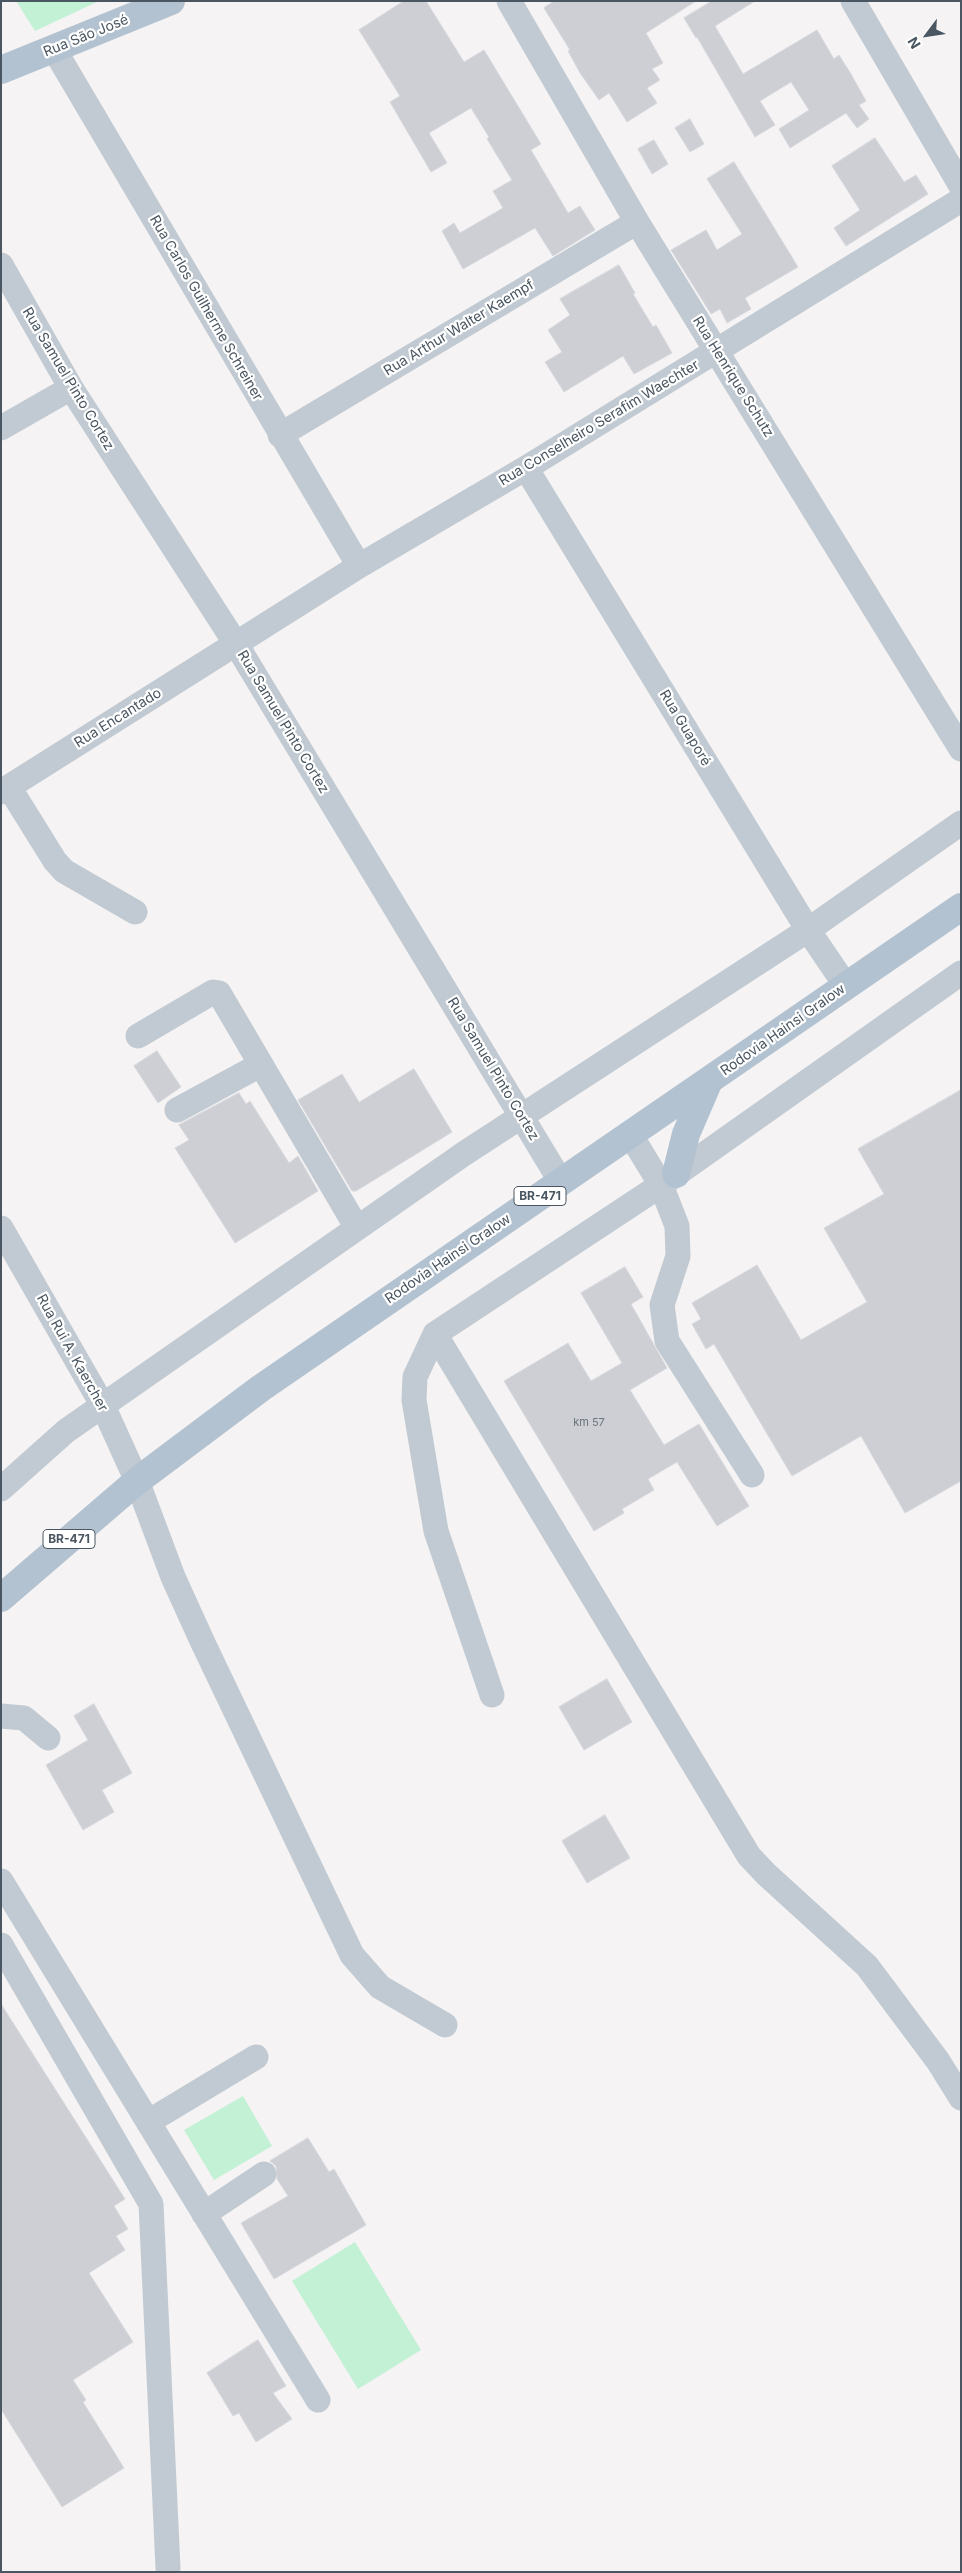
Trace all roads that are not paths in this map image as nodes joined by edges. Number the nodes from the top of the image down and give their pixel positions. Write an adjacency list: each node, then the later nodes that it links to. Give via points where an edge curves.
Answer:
1 (171, 1): 4 (main road, Rua São José)
2 (509, 1): 8 (street, Rua Henrique Schutz)
3 (853, 1): 6 (street)
4 (54, 48): 5 (main road, Rua São José); 13 (street, Rua Carlos Guilherme Schreiner)
5 (1, 70)
6 (961, 186)
7 (961, 200): 10 (street, Rua Conselheiro Serafim Waechter)
8 (638, 222): 10 (street, Rua Henrique Schutz); 13 (street, Rua Arthur Walter Kaempf)
9 (1, 265): 11 (street, Rua Samuel Pinto Cortez)
10 (717, 351): 14 (street, Rua Conselheiro Serafim Waechter); 17 (street, Rua Henrique Schutz)
11 (71, 388): 12 (street); 16 (street, Rua Samuel Pinto Cortez)
12 (1, 428)
13 (280, 435): 15 (street, Rua Carlos Guilherme Schreiner)
14 (526, 468): 15 (street, Rua Conselheiro Serafim Waechter); 22 (street, Rua Guaporé)
15 (359, 566): 16 (street, Rua Conselheiro Serafim Waechter)
16 (236, 644): 18 (street, Rua Encantado); 29 (street, Rua Samuel Pinto Cortez)
17 (961, 749)
18 (5, 790): 21 (street, via 64,871)
19 (961, 823): 22 (street)
20 (961, 907): 24 (main road, Rodovia Hainsi Gralow / BR-471)
21 (135, 912)
22 (808, 930): 24 (street, Rua Guaporé); 29 (street)
23 (961, 973): 31 (street)
24 (846, 986): 27 (main road, Rodovia Hainsi Gralow / BR-471)
25 (138, 1036): 26 (street, via 213,992 219,993)
26 (260, 1065): 28 (street); 34 (street)
27 (708, 1083): 30 (main road, Rodovia Hainsi Gralow / BR-471); 31 (main road)
28 (177, 1110)
29 (522, 1117): 32 (street, Rua Samuel Pinto Cortez); 34 (street, via 464,1153)
30 (630, 1134): 31 (street); 32 (main road, Rodovia Hainsi Gralow / BR-471)
31 (669, 1179): 35 (street); 37 (street, via 678,1256 662,1305 668,1341)
32 (561, 1182): 38 (main road, Rodovia Hainsi Gralow / BR-471, via 260,1388)
33 (1, 1228): 36 (street, Rua Rui A. Kaercher)
34 (357, 1228): 36 (street)
35 (434, 1334): 41 (street, via 415,1378 414,1400 436,1531); 48 (street, via 749,1856 867,1966 938,2060)
36 (103, 1406): 38 (street, Rua Rui A. Kaercher); 39 (street, via 66,1432)
37 (752, 1474)
38 (137, 1481): 40 (main road, Rodovia Hainsi Gralow / BR-471); 46 (street, Rua Rui A. Kaercher, via 199,1635 352,1955 380,1988)
39 (1, 1489)
40 (1, 1598)
41 (492, 1695)
42 (1, 1716): 43 (street, via 24,1718)
43 (48, 1738)
44 (1, 1881): 49 (street)
45 (1, 1945): 53 (street, via 150,2204)
46 (445, 2025)
47 (256, 2057): 49 (street)
48 (960, 2095)
49 (148, 2122): 51 (street)
50 (264, 2174): 51 (street)
51 (204, 2214): 52 (street)
52 (318, 2400)
53 (168, 2568)

